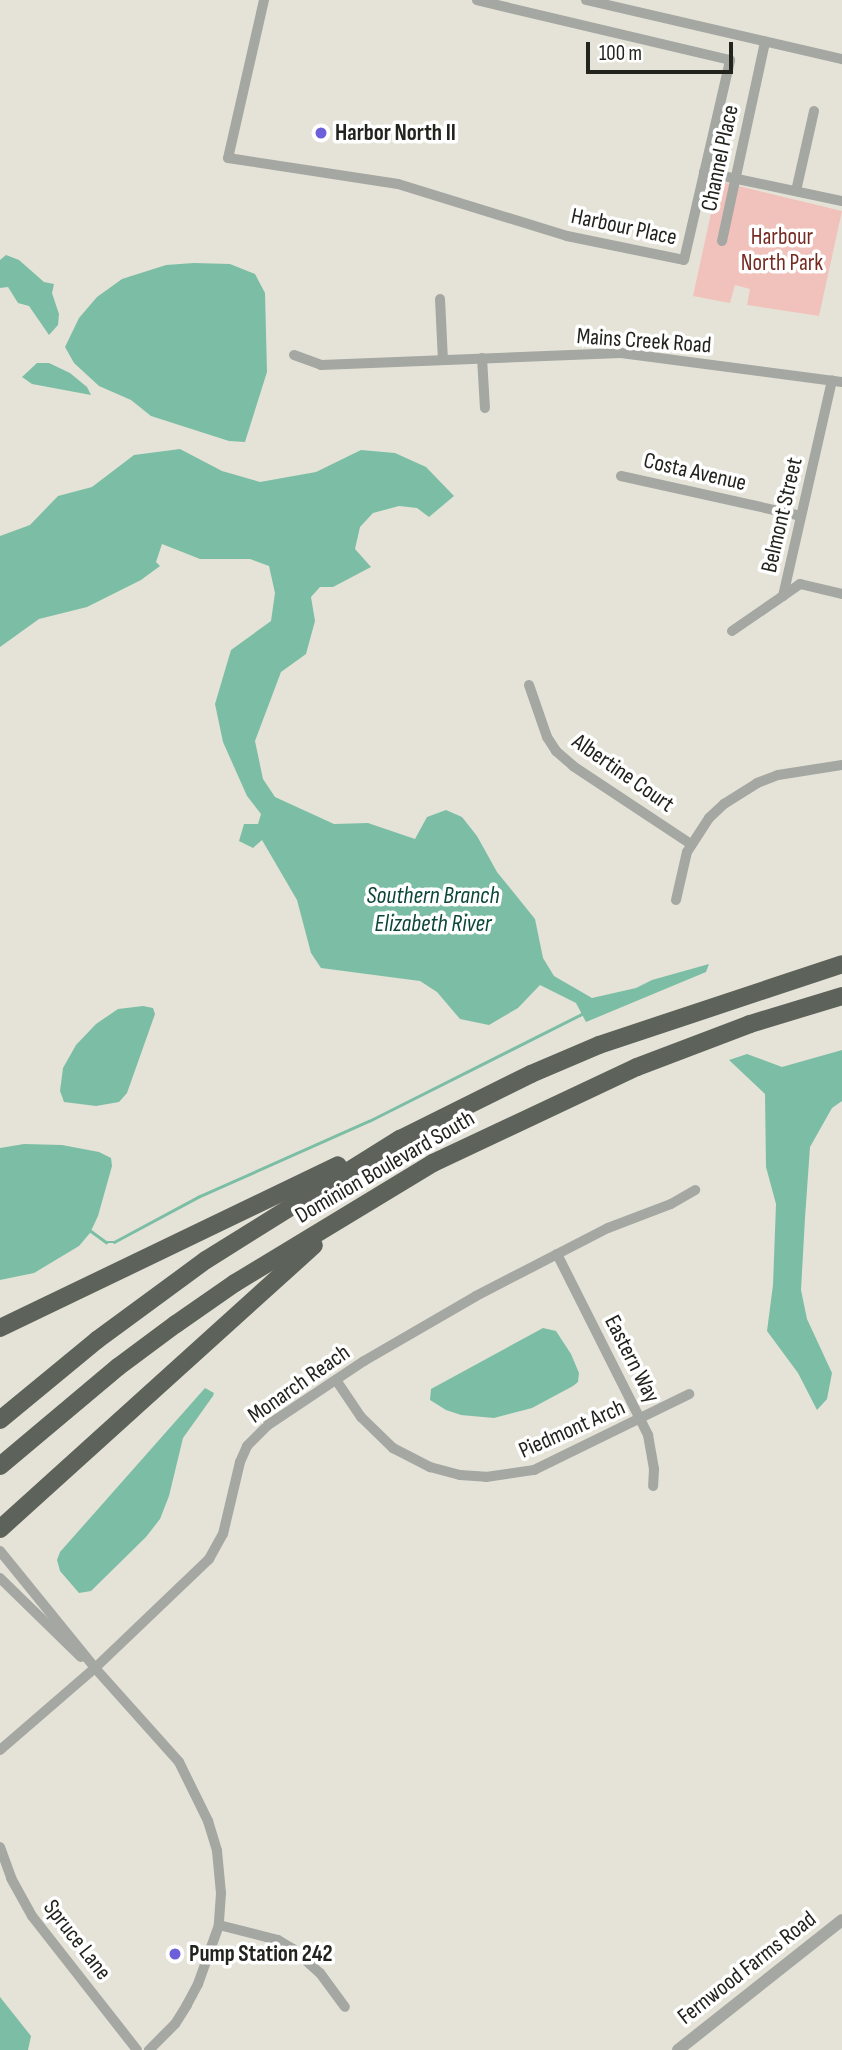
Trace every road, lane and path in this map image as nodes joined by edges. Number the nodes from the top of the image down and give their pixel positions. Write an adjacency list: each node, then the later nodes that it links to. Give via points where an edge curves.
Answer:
1 (264, 0): 8 (street, Harbour Place, via 228,158 398,184 567,236 684,260)
2 (477, 0): 4 (street, Harbour Place)
3 (586, 0): 5 (street)
4 (515, 4): 8 (street, Harbour Place, via 730,60)
5 (765, 42): 6 (street); 9 (street, Channel Place)
6 (842, 59)
7 (814, 111): 10 (street)
8 (704, 172): 9 (street)
9 (736, 178): 10 (street); 12 (street, Channel Place)
10 (796, 191): 11 (street)
11 (842, 201)
12 (722, 242)
13 (440, 299): 16 (street)
14 (294, 355): 16 (street, Mains Creek Road, via 321,365)
15 (482, 358): 16 (street, Mains Creek Road); 17 (street, Mains Creek Road, via 621,354); 18 (street)
16 (443, 360)
17 (837, 382): 20 (street, Belmont Street)
18 (485, 408)
19 (621, 475): 20 (street, Costa Avenue)
20 (801, 516): 22 (street, Belmont Street)
21 (842, 594): 22 (street, via 800,584)
22 (783, 596): 23 (street, Belmont Street)
23 (732, 631)
24 (529, 685): 26 (street, Albertine Court, via 556,751)
25 (842, 765): 26 (street, via 757,783 724,804)
26 (691, 844): 27 (street)
27 (676, 900)
28 (842, 964): 30 (highway, Dominion Boulevard South, via 599,1045)
29 (842, 996): 32 (highway, Dominion Boulevard South, via 750,1024 614,1077 433,1163)
30 (400, 1139): 34 (highway, via 313,1176); 38 (highway, Dominion Boulevard South, via 206,1260 97,1340)
31 (695, 1190): 33 (street, Monarch Reach)
32 (354, 1210): 39 (highway, Dominion Boulevard South, via 176,1324); 41 (highway)
33 (557, 1254): 35 (street, Monarch Reach, via 476,1296); 37 (street, Eastern Way)
34 (0, 1328)
35 (336, 1380): 37 (street, Piedmont Arch, via 361,1418 393,1448 430,1467 460,1475 534,1470); 44 (street, Monarch Reach, via 275,1419 253,1439 240,1462 223,1534 209,1559)
36 (689, 1394): 37 (street, Piedmont Arch)
37 (641, 1419): 40 (street, Eastern Way, via 653,1452)
38 (0, 1420)
39 (0, 1466)
40 (653, 1486)
41 (0, 1529)
42 (0, 1551): 44 (street)
43 (0, 1578): 44 (street, via 57,1637)
44 (95, 1668): 45 (street, Monarch Reach); 48 (street, via 179,1762 194,1789 217,1851)
45 (0, 1749)
46 (0, 1846): 50 (street, Spruce Lane, via 32,1916)
47 (842, 1920): 52 (street, Fernwood Farms Road)
48 (219, 1925): 49 (street, via 278,1940 293,1949 320,1973); 51 (street, via 187,2005)
49 (345, 2007)
50 (137, 2050)
51 (149, 2050)
52 (678, 2050)

